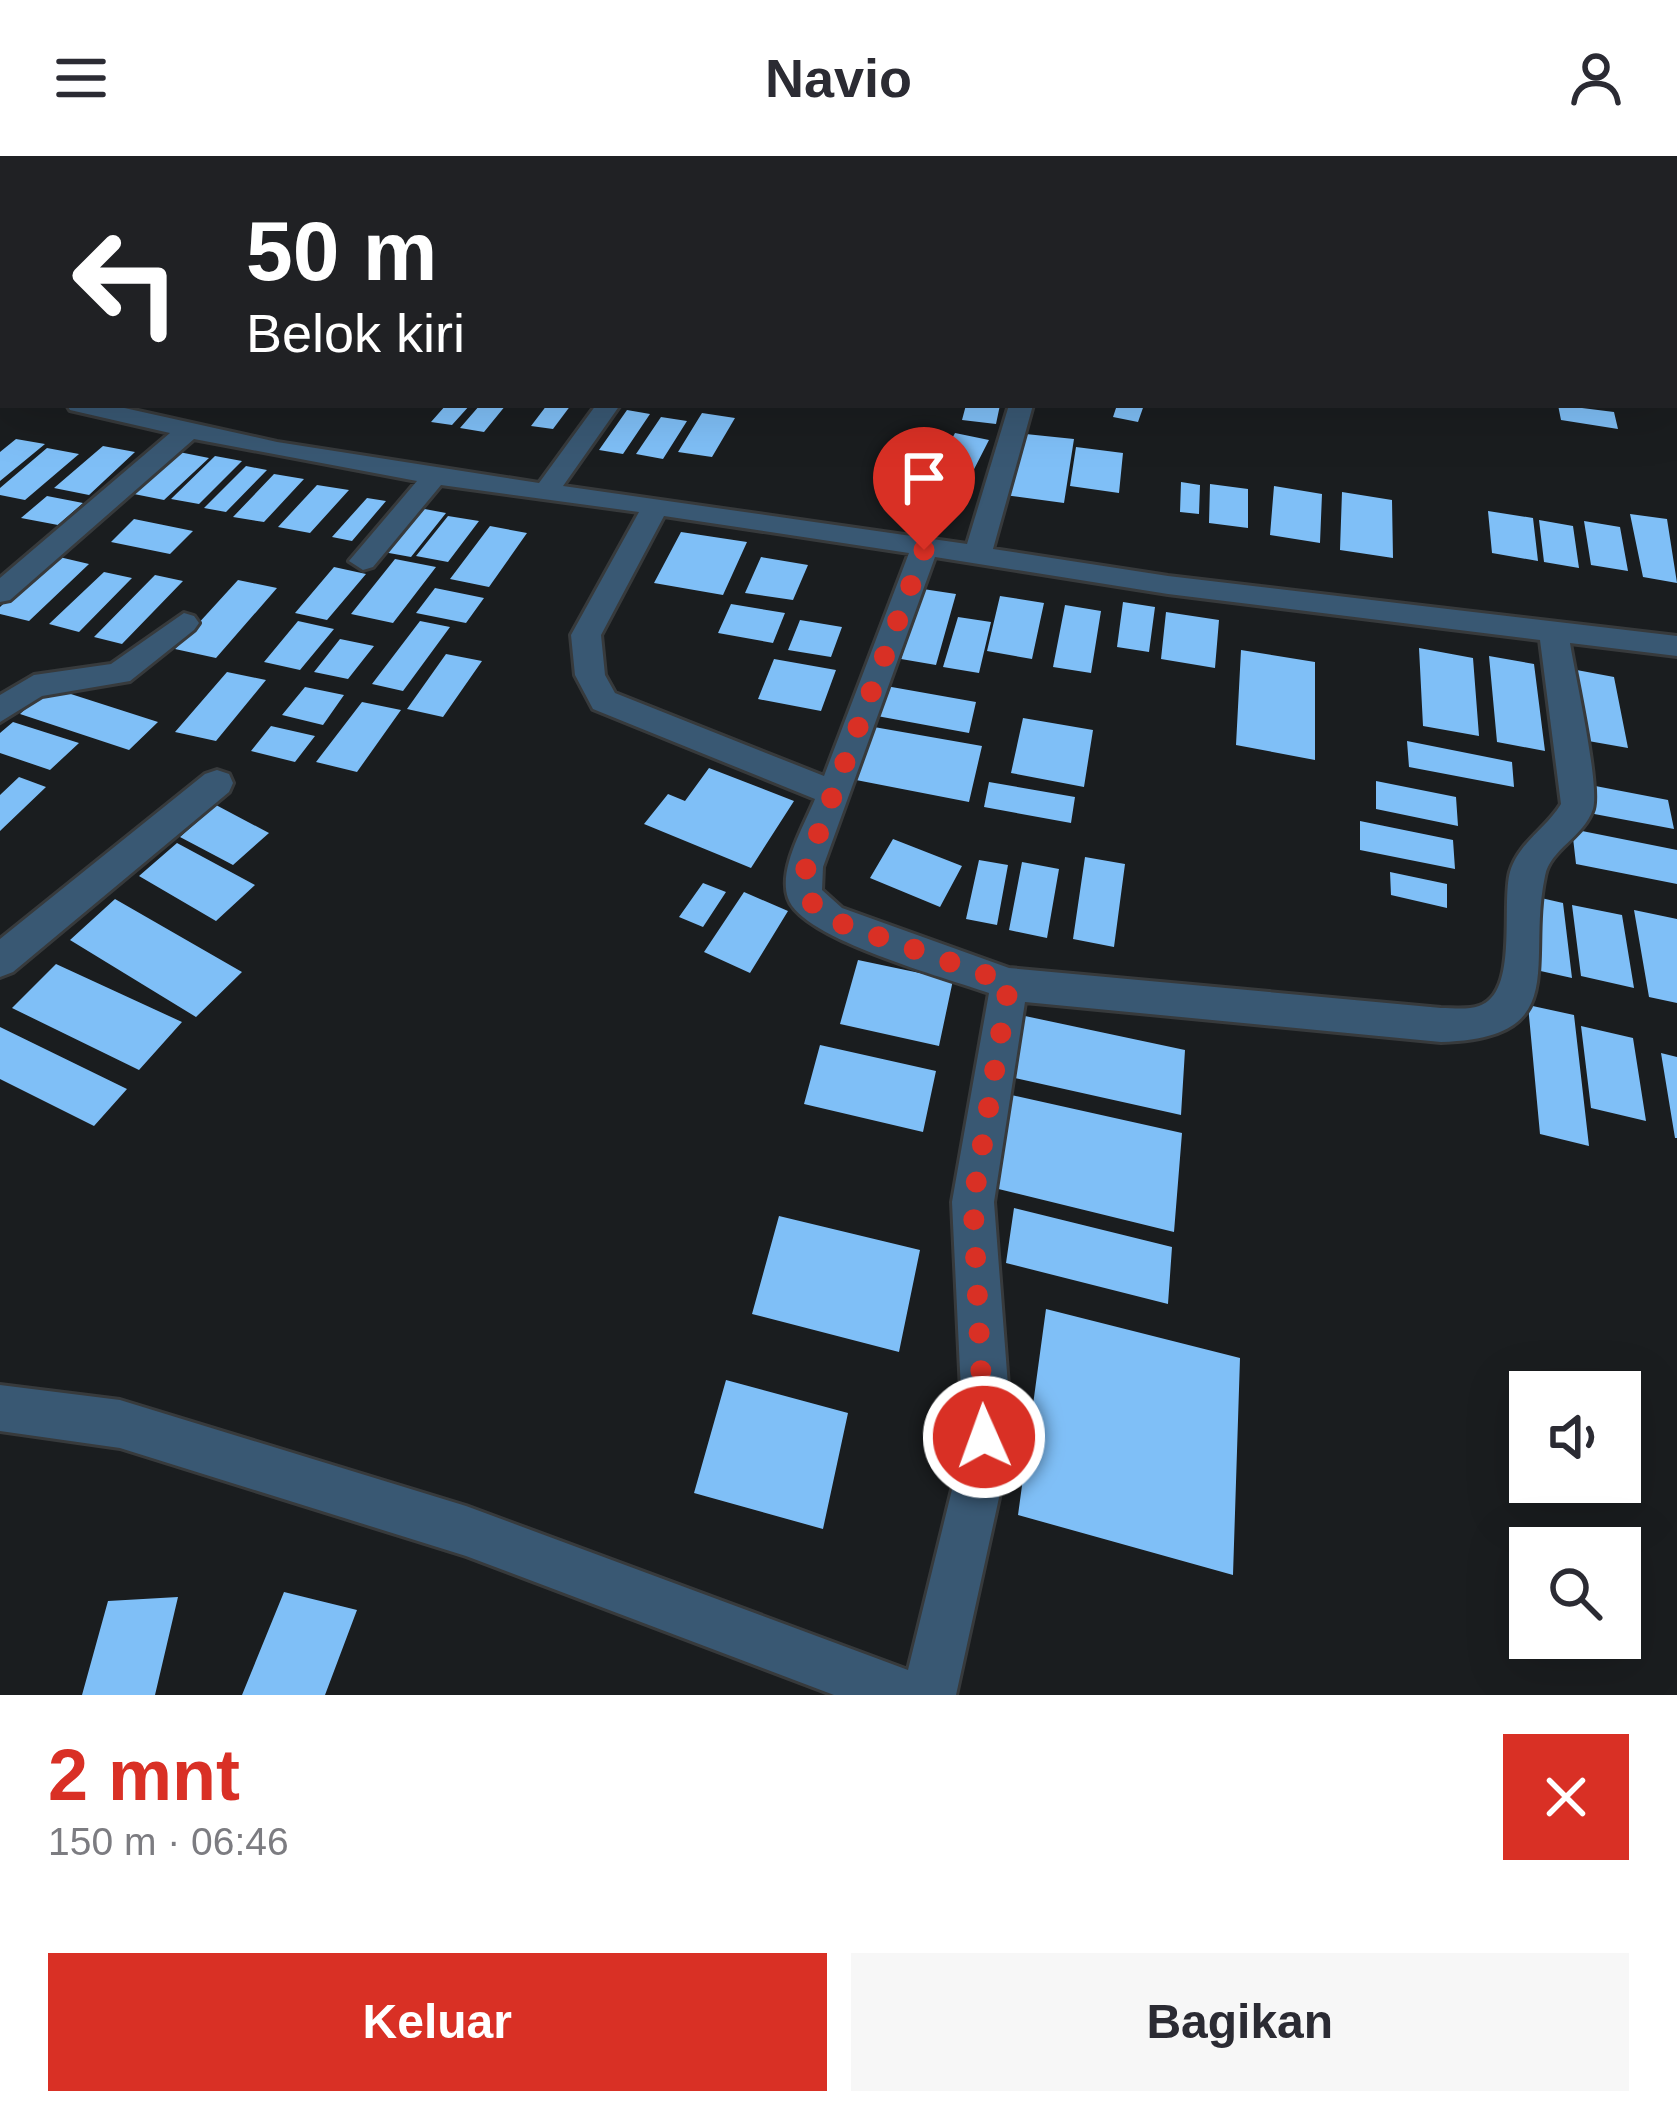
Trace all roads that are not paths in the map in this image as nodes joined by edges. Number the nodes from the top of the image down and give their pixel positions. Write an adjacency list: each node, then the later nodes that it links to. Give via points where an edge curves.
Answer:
1 (92, 408): 4 (street)
2 (606, 408): 6 (street)
3 (1020, 408): 9 (street)
4 (189, 430): 5 (street); 11 (street)
5 (435, 476): 6 (street); 10 (street)
6 (546, 492): 7 (street)
7 (655, 507): 8 (street); 17 (street, via 586,635 590,675 604,700)
8 (924, 550): 9 (street); 17 (street)
9 (977, 558): 13 (street)
10 (363, 562)
11 (0, 593)
12 (184, 623): 15 (street, via 119,673)
13 (1553, 632): 14 (street); 19 (street, via 1578,804 1574,820 1528,869 1518,988 1508,1008 1487,1022 1441,1025)
14 (1677, 646)
15 (5, 697)
16 (217, 783): 18 (street)
17 (835, 794): 19 (street, via 806,867 804,895 829,919)
18 (0, 962)
19 (1009, 983): 22 (street, via 973,1202 983,1461)
20 (0, 1408): 21 (street, via 120,1424 466,1531)
21 (905, 1695)
22 (929, 1695)

